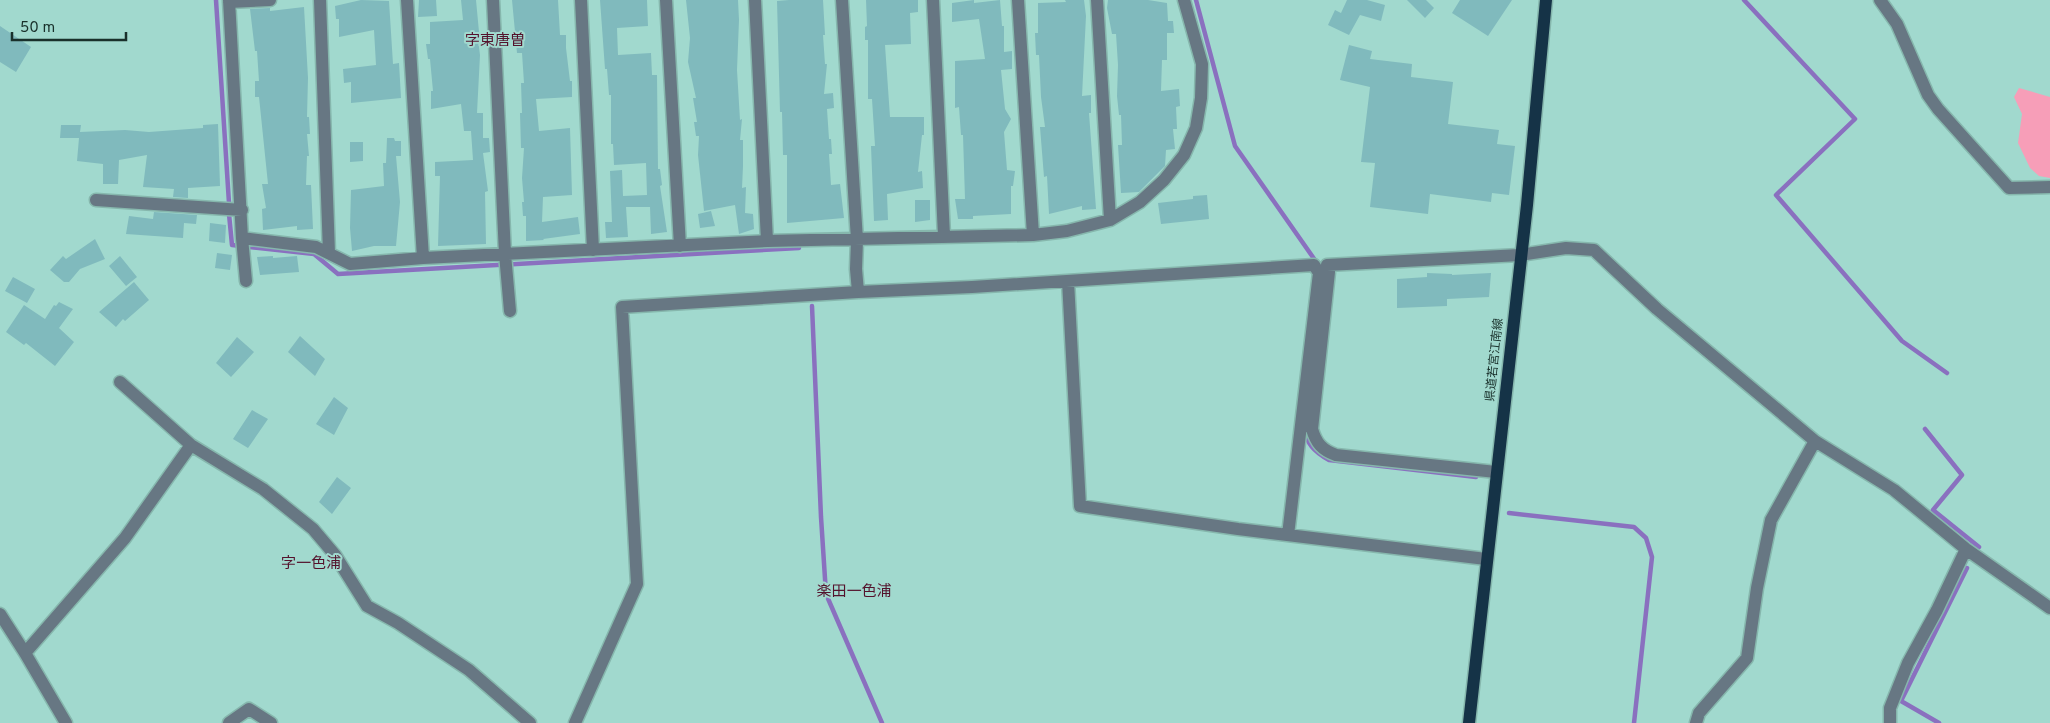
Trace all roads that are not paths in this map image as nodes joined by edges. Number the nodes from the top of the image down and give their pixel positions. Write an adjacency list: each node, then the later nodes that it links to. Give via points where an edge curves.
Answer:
1 (270, 0): 15 (street)
2 (320, 0): 27 (street)
3 (407, 0): 29 (street)
4 (493, 0): 30 (street)
5 (581, 0): 26 (street)
6 (666, 0): 25 (street)
7 (755, 0): 24 (street)
8 (842, 0): 23 (street)
9 (932, 0): 21 (street)
10 (1018, 0): 20 (street)
11 (1097, 0): 19 (street)
12 (1184, 0): 19 (street, via 1202,64 1196,128 1184,156 1164,180 1140,202)
13 (1546, 0): 28 (main road, 県道若宮江南線)
14 (1880, 0): 16 (street, via 1896,24 1938,110 2009,188)
15 (229, 1): 18 (street)
16 (2050, 187)
17 (96, 200): 18 (street)
18 (242, 210): 22 (street)
19 (1110, 220): 20 (street, via 1067,231)
20 (1033, 235): 21 (street)
21 (944, 236): 23 (street)
22 (242, 238): 27 (street, via 308,245); 31 (street)
23 (857, 240): 24 (street); 33 (street)
24 (767, 241): 25 (street)
25 (680, 246): 26 (street)
26 (593, 250): 30 (street)
27 (329, 254): 29 (street, via 350,264)
28 (1520, 255): 36 (street, via 1566,248 1594,250 1657,308); 38 (main road, 県道若宮江南線); 38 (street, via 1326,264 1329,272 1312,429 1318,444 1324,451 1336,455)
29 (423, 258): 30 (street)
30 (506, 261): 34 (street)
31 (246, 281)
32 (1068, 281): 33 (street); 39 (street, via 1080,506); 39 (street, via 1314,265 1318,272)
33 (858, 292): 49 (street, via 622,307 637,584)
34 (510, 311)
35 (120, 382): 37 (street)
36 (1815, 441): 40 (street, via 1894,490); 51 (street, via 1772,520 1757,588 1747,658 1699,713)
37 (191, 445): 44 (street, via 125,538); 48 (street, via 263,489 313,529 367,606 469,670)
38 (1496, 472): 41 (main road, 県道若宮江南線)
39 (1288, 535): 41 (street)
40 (1966, 549): 42 (street); 52 (street, via 1908,664 1890,708)
41 (1486, 559): 50 (main road, 県道若宮江南線)
42 (2050, 608)
43 (0, 614): 44 (street)
44 (25, 653): 45 (street)
45 (66, 723)
46 (230, 723): 47 (street, via 249,709)
47 (271, 723)
48 (530, 723)
49 (575, 723)
50 (1469, 723)
51 (1696, 723)
52 (1890, 723)

